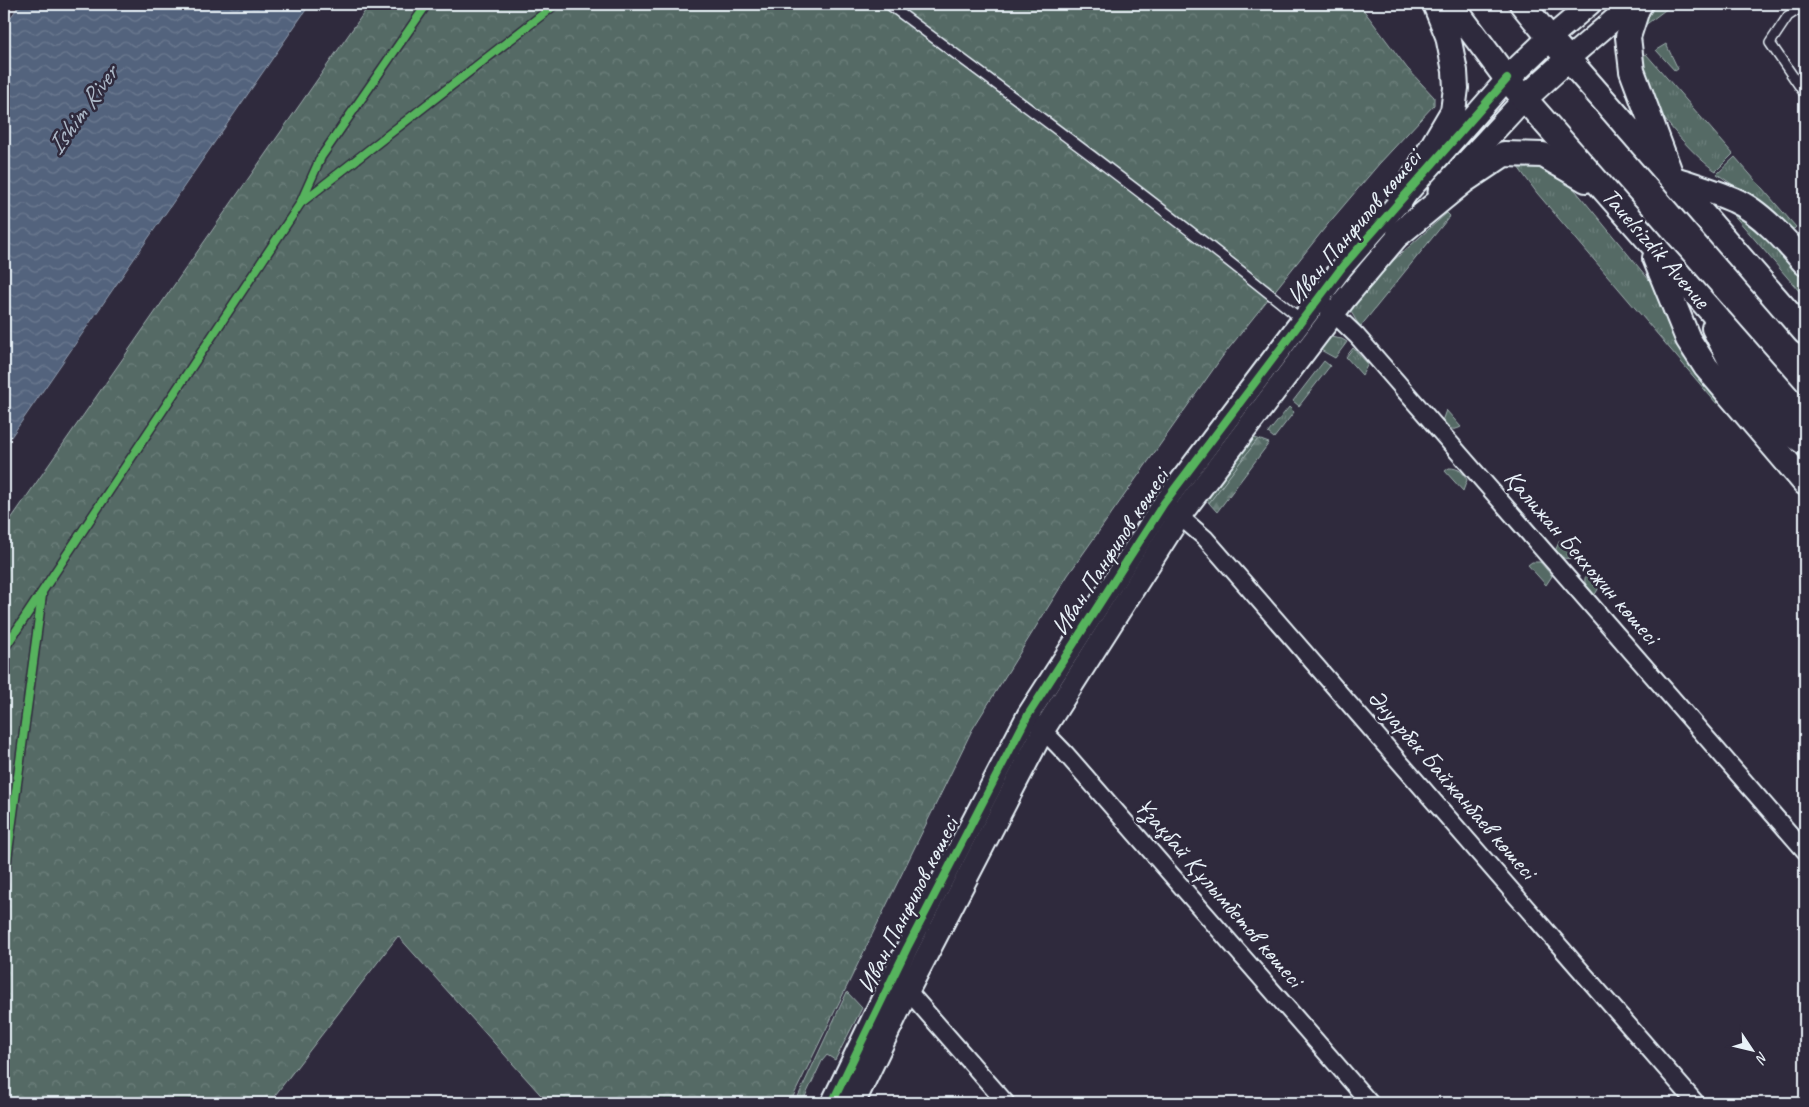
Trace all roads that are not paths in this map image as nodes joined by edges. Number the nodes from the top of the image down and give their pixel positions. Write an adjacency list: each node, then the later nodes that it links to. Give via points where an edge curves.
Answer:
1 (888, 4): 23 (lane, via 1087,152)
2 (1435, 4): 15 (main road, via 1448,36 1455,71 1453,111)
3 (1451, 4): 11 (main road, Tauelsizdik Avenue)
4 (1522, 4): 9 (main road)
5 (1590, 4): 9 (street, Иван Панфилов көшесі)
6 (1632, 4): 10 (street, Иван Панфилов көшесі)
7 (1640, 4): 14 (main road, via 1628,37 1632,71)
8 (1805, 5): 12 (lane, via 1788,16 1770,44)
9 (1550, 38): 10 (main road); 11 (main road, Иван Панфилов көшесі)
10 (1568, 59): 13 (main road, Иван Панфилов көшесі); 14 (main road)
11 (1506, 79): 13 (main road, Tauelsizdik Avenue); 15 (street, Иван Панфилов көшесі)
12 (1805, 94)
13 (1524, 99): 16 (main road, Tauelsizdik Avenue); 17 (street, Иван Панфилов көшесі)
14 (1672, 178): 19 (main road, via 1736,200 1766,221); 24 (main road)
15 (1400, 201): 21 (street, Иван Панфилов көшесі)
16 (1614, 201): 17 (main road, via 1576,173 1543,155 1504,154 1465,180); 18 (main road, Tauelsizdik Avenue)
17 (1399, 234): 22 (street, Иван Панфилов көшесі)
18 (1648, 240): 20 (main road, Tauelsizdik Avenue); 27 (main road, via 1688,339 1706,367)
19 (1805, 263)
20 (1695, 294): 25 (main road, Tauelsizdik Avenue); 26 (main road, via 1735,369 1792,434)
21 (1318, 298): 22 (street, Қалижан Бекхожин көшесі); 23 (street, Иван Панфилов көшесі)
22 (1334, 313): 29 (street, Иван Панфилов көшесі); 32 (street, Қалижан Бекхожин көшесі)
23 (1302, 320): 28 (street, Иван Панфилов көшесі)
24 (1805, 332)
25 (1805, 418)
26 (1805, 443)
27 (1805, 482)
28 (1164, 503): 29 (street, Әнуарбек Байжанбаев көшесі); 30 (street, Иван Панфилов көшесі)
29 (1180, 516): 31 (street, Иван Панфилов көшесі); 38 (street, Әнуарбек Байжанбаев көшесі, via 1205,538)
30 (1028, 715): 31 (street, Ұзақбай Құлымбетов көшесі); 33 (street, Иван Панфилов көшесі)
31 (1043, 731): 33 (street, Иван Панфилов көшесі); 37 (street, Ұзақбай Құлымбетов көшесі)
32 (1805, 851)
33 (900, 984): 34 (street, Иван Панфилов көшесі); 35 (street, Иван Панфилов көшесі); 36 (street)
34 (832, 1103)
35 (854, 1103)
36 (1006, 1103)
37 (1370, 1103)
38 (1696, 1103)

